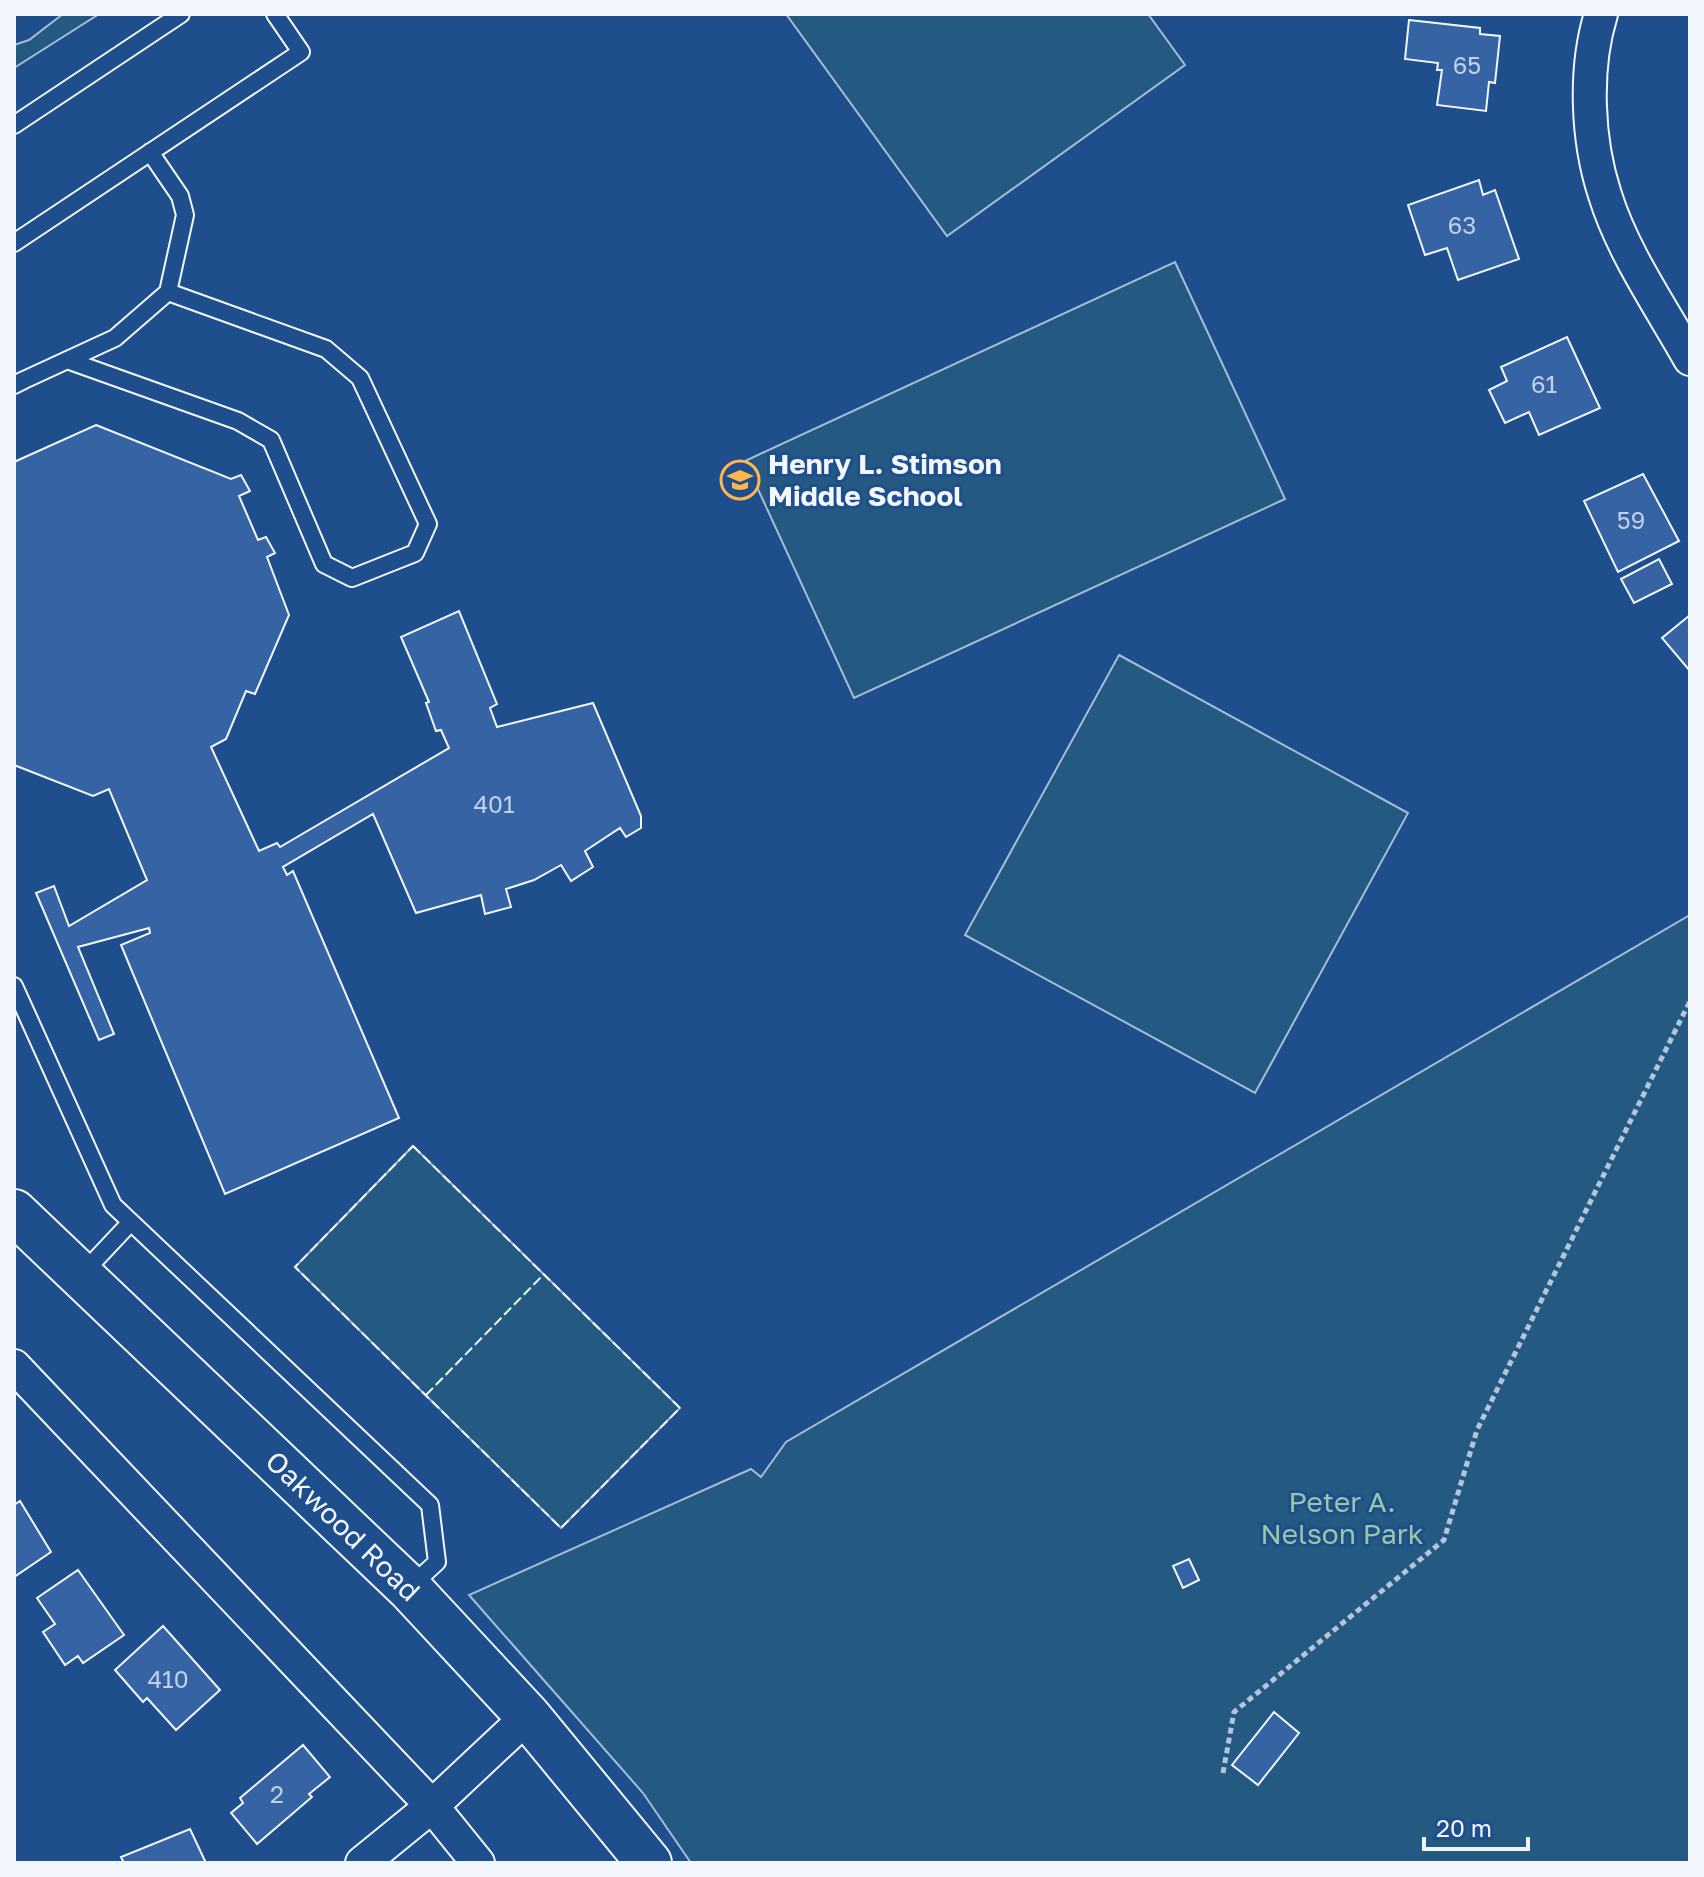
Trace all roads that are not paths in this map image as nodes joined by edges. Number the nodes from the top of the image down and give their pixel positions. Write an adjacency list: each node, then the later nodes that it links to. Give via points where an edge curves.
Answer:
1 (181, 14): 4 (lane)
2 (275, 14): 5 (lane, via 301,52)
3 (1601, 14): 8 (street, via 1592,42 1591,119 1605,195)
4 (14, 125)
5 (150, 152): 6 (lane); 7 (lane, via 180,196 185,215)
6 (14, 243)
7 (168, 292): 9 (lane, via 115,338); 9 (lane, via 326,349 360,378 428,524 415,553 352,578 324,564 271,440 238,421)
8 (1690, 359)
9 (67, 360): 10 (lane)
10 (14, 385)
11 (14, 986): 13 (lane, via 113,1205)
12 (14, 1212): 14 (main road, Oakwood Road)
13 (131, 1222): 14 (lane); 16 (lane, via 430,1505 437,1562)
14 (82, 1275): 16 (main road, Oakwood Road)
15 (14, 1366): 18 (street)
16 (409, 1588): 17 (main road, Oakwood Road)
17 (528, 1716): 18 (street); 21 (main road, Oakwood Road)
18 (432, 1806): 19 (street); 20 (street)
19 (362, 1863)
20 (478, 1863)
21 (649, 1863)

